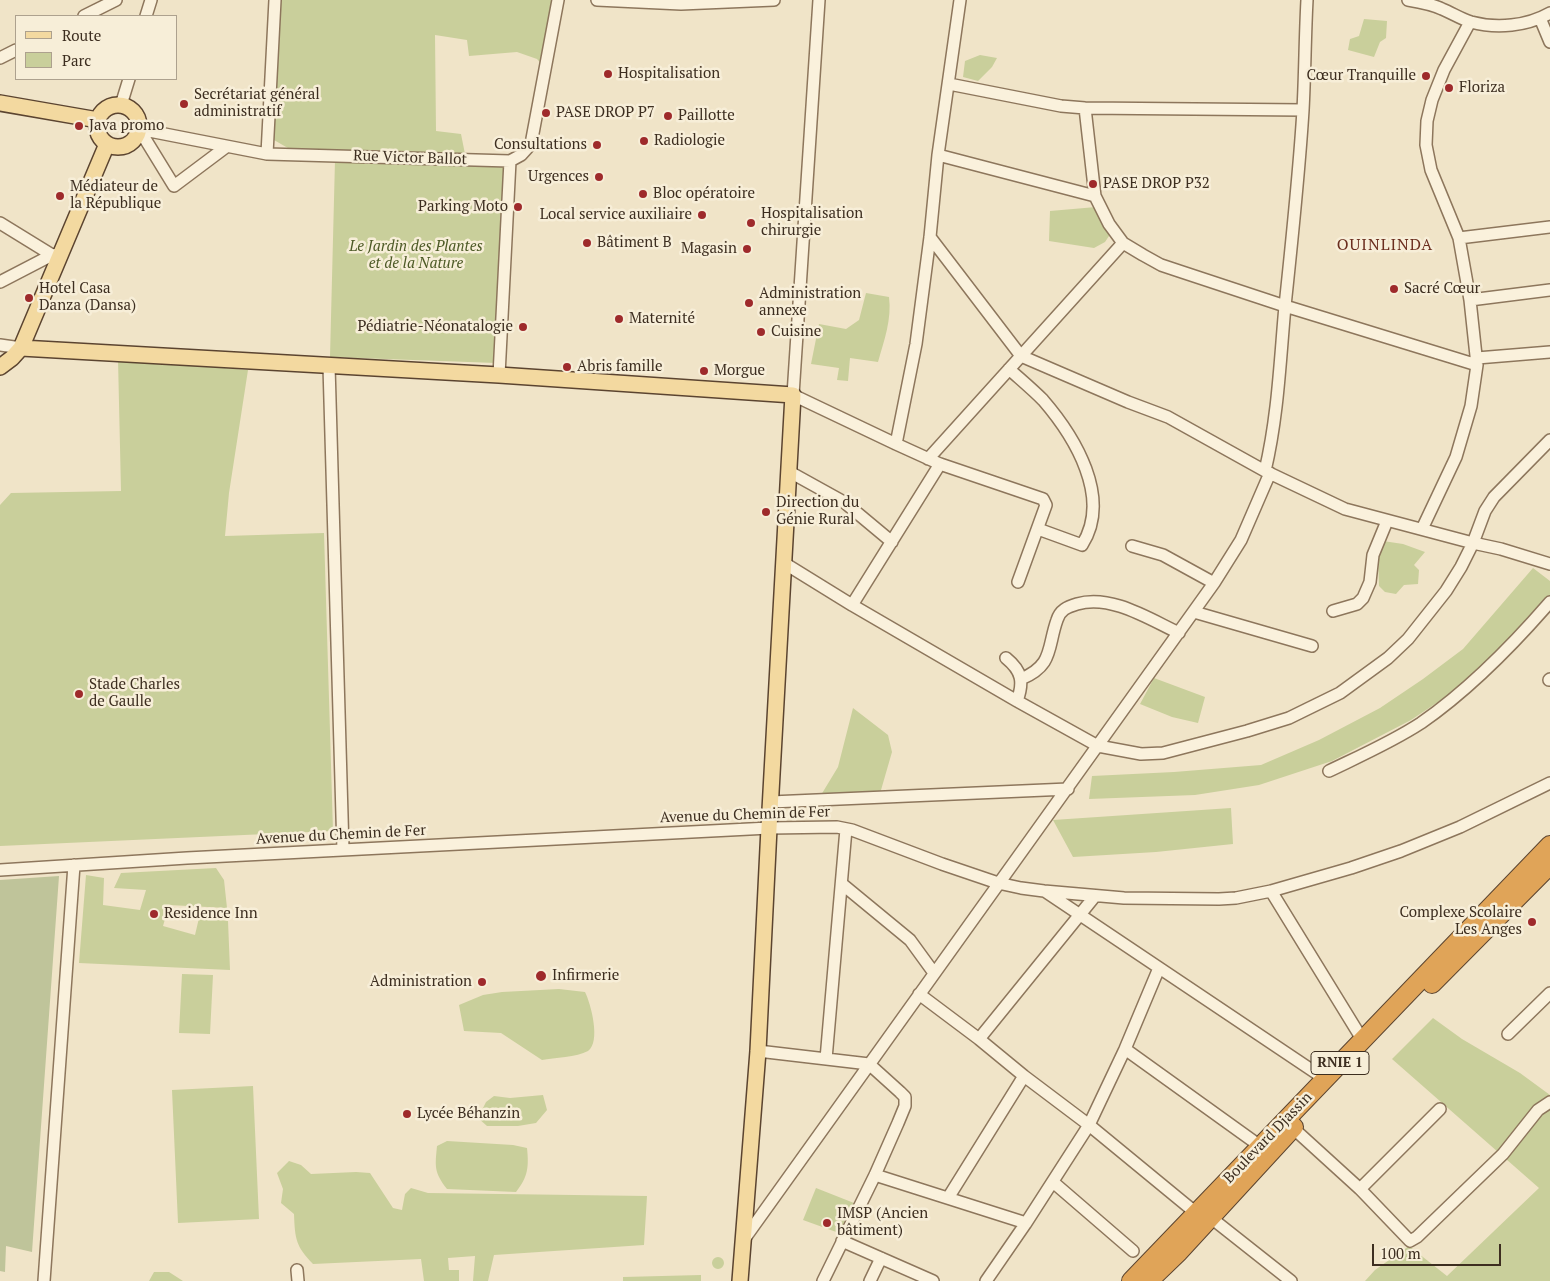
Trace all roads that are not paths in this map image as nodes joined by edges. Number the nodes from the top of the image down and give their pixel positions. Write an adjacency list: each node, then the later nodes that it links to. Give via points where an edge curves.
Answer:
1 (116, 0): 11 (street)
2 (151, 0): 12 (street)
3 (275, 0): 28 (street)
4 (558, 0): 30 (street, via 533,134 526,150)
5 (597, 0): 6 (street, via 681,4)
6 (774, 0)
7 (819, 0): 51 (street)
8 (960, 0): 19 (street)
9 (1307, 0): 23 (street)
10 (1408, 0): 14 (street, via 1440,8)
11 (86, 15)
12 (146, 15)
13 (1547, 15): 14 (street, via 1530,22 1503,25); 15 (street)
14 (1470, 22): 35 (street, via 1432,100 1426,134 1431,170)
15 (1550, 42)
16 (15, 50): 17 (street)
17 (0, 58)
18 (129, 80): 21 (street)
19 (949, 84): 22 (street); 29 (street)
20 (0, 103): 24 (main road)
21 (121, 105): 24 (main road, via 106,108); 25 (main road, via 134,112)
22 (1085, 108): 23 (street); 31 (street)
23 (1303, 110): 41 (street)
24 (98, 120): 26 (main road, via 98,134)
25 (138, 128): 26 (main road, via 135,138 127,144 117,147); 27 (street, Rue Victor Ballot); 27 (street, via 174,186)
26 (107, 144): 37 (main road)
27 (226, 147): 28 (street, Rue Victor Ballot)
28 (267, 154): 30 (street, Rue Victor Ballot)
29 (938, 155): 31 (street); 34 (street)
30 (510, 162): 50 (street)
31 (1095, 196): 36 (street)
32 (0, 223): 37 (street)
33 (1550, 227): 35 (street)
34 (930, 237): 45 (street); 53 (street, via 916,344)
35 (1459, 238): 40 (street)
36 (1123, 243): 41 (street, via 1161,264); 45 (street)
37 (57, 255): 38 (street); 43 (main road)
38 (0, 282)
39 (1550, 290): 40 (street)
40 (1470, 300): 46 (street)
41 (1285, 306): 46 (street); 57 (street, via 1279,390)
42 (0, 345): 43 (street)
43 (21, 348): 47 (main road); 48 (main road)
44 (1550, 352): 46 (street)
45 (1021, 356): 49 (street); 57 (street, via 1168,417)
46 (1477, 362): 60 (street, via 1471,406 1456,457)
47 (329, 366): 50 (main road); 85 (street)
48 (0, 367)
49 (1009, 369): 54 (street); 59 (street, via 1058,419 1083,464 1093,497 1092,524 1082,545)
50 (499, 375): 51 (main road)
51 (793, 395): 53 (street); 56 (main road)
52 (1550, 440): 62 (street, via 1494,497)
53 (896, 444): 54 (street)
54 (928, 458): 55 (street)
55 (940, 464): 59 (street, via 1043,499 1046,505); 61 (street)
56 (788, 471): 61 (street, via 844,502); 64 (main road)
57 (1268, 472): 58 (street, via 1345,509); 67 (street, via 1241,540)
58 (1387, 521): 60 (street); 70 (street, via 1373,555 1370,582 1364,598 1357,604)
59 (1038, 529): 66 (street)
60 (1422, 529): 62 (street)
61 (892, 542): 69 (street)
62 (1473, 543): 65 (street); 77 (street, via 1446,591 1408,639 1340,693 1289,718 1162,753 1141,754)
63 (1132, 546): 67 (street, via 1162,555)
64 (784, 563): 69 (street); 81 (main road)
65 (1550, 564)
66 (1018, 582)
67 (1214, 583): 71 (street)
68 (1550, 602): 78 (street, via 1494,663 1460,694 1393,740)
69 (852, 605): 76 (street)
70 (1333, 611)
71 (1194, 612): 72 (street); 73 (street)
72 (1179, 633): 75 (street, via 1108,604 1094,602 1067,607 1057,620 1043,664 1033,674); 77 (street)
73 (1312, 646)
74 (1006, 658): 75 (street)
75 (1021, 679): 76 (street)
76 (1017, 701): 77 (street)
77 (1098, 746): 80 (street)
78 (1330, 771)
79 (1550, 782): 92 (street, Avenue du Chemin de Fer, via 1401,852)
80 (1068, 789): 81 (street); 89 (street)
81 (771, 802): 82 (main road)
82 (769, 828): 83 (street, Avenue du Chemin de Fer); 85 (street, Avenue du Chemin de Fer); 103 (main road)
83 (846, 829): 89 (street, Avenue du Chemin de Fer); 90 (street)
84 (1550, 845): 101 (highway, Boulevard Djassin / RNIE 1)
85 (343, 850): 86 (street, Avenue du Chemin de Fer)
86 (74, 865): 88 (street, Avenue du Chemin de Fer); 123 (street)
87 (1550, 865): 111 (highway, Boulevard Djassin / RNIE 1)
88 (0, 870)
89 (998, 883): 91 (street, Avenue du Chemin de Fer); 96 (street)
90 (842, 884): 96 (street, via 910,940); 104 (street)
91 (1044, 891): 93 (street, Avenue du Chemin de Fer); 94 (street)
92 (1271, 891): 93 (street, Avenue du Chemin de Fer, via 1219,899 1151,900); 101 (street)
93 (1095, 896): 94 (street)
94 (1080, 914): 95 (street); 100 (street)
95 (1159, 968): 102 (street); 107 (street)
96 (934, 973): 98 (street)
97 (1550, 992): 99 (street)
98 (919, 994): 100 (street); 105 (street)
99 (1508, 1034)
100 (979, 1039): 106 (street)
101 (1362, 1039): 107 (highway, Boulevard Djassin / RNIE 1)
102 (1125, 1049): 110 (street); 112 (street)
103 (758, 1051): 104 (street); 119 (main road)
104 (826, 1059): 105 (street)
105 (869, 1064): 113 (street, via 905,1097 905,1106); 119 (street)
106 (1024, 1076): 110 (street); 116 (street)
107 (1324, 1079): 112 (highway, Boulevard Djassin / RNIE 1)
108 (1550, 1102): 115 (street, via 1538,1110 1503,1154 1410,1241)
109 (1440, 1109): 115 (street)
110 (1089, 1125): 114 (street); 117 (street)
111 (1293, 1128): 115 (street); 117 (highway, Boulevard Djassin / RNIE 1)
112 (1260, 1146): 117 (highway, Boulevard Djassin / RNIE 1)
113 (875, 1175): 116 (street); 120 (street)
114 (1053, 1182): 118 (street); 121 (street)
115 (1360, 1189)
116 (948, 1198): 118 (street)
117 (1203, 1215): 129 (highway, Boulevard Djassin / RNIE 1); 130 (highway, Boulevard Djassin / RNIE 1, via 1179,1252); 131 (street)
118 (1026, 1223): 128 (street)
119 (745, 1238): 124 (main road)
120 (842, 1241): 122 (street); 125 (street)
121 (1133, 1251)
122 (881, 1258): 126 (street); 127 (street)
123 (44, 1281)
124 (740, 1281)
125 (823, 1281)
126 (870, 1281)
127 (933, 1281)
128 (986, 1281)
129 (1131, 1281)
130 (1149, 1281)
131 (1291, 1281)

